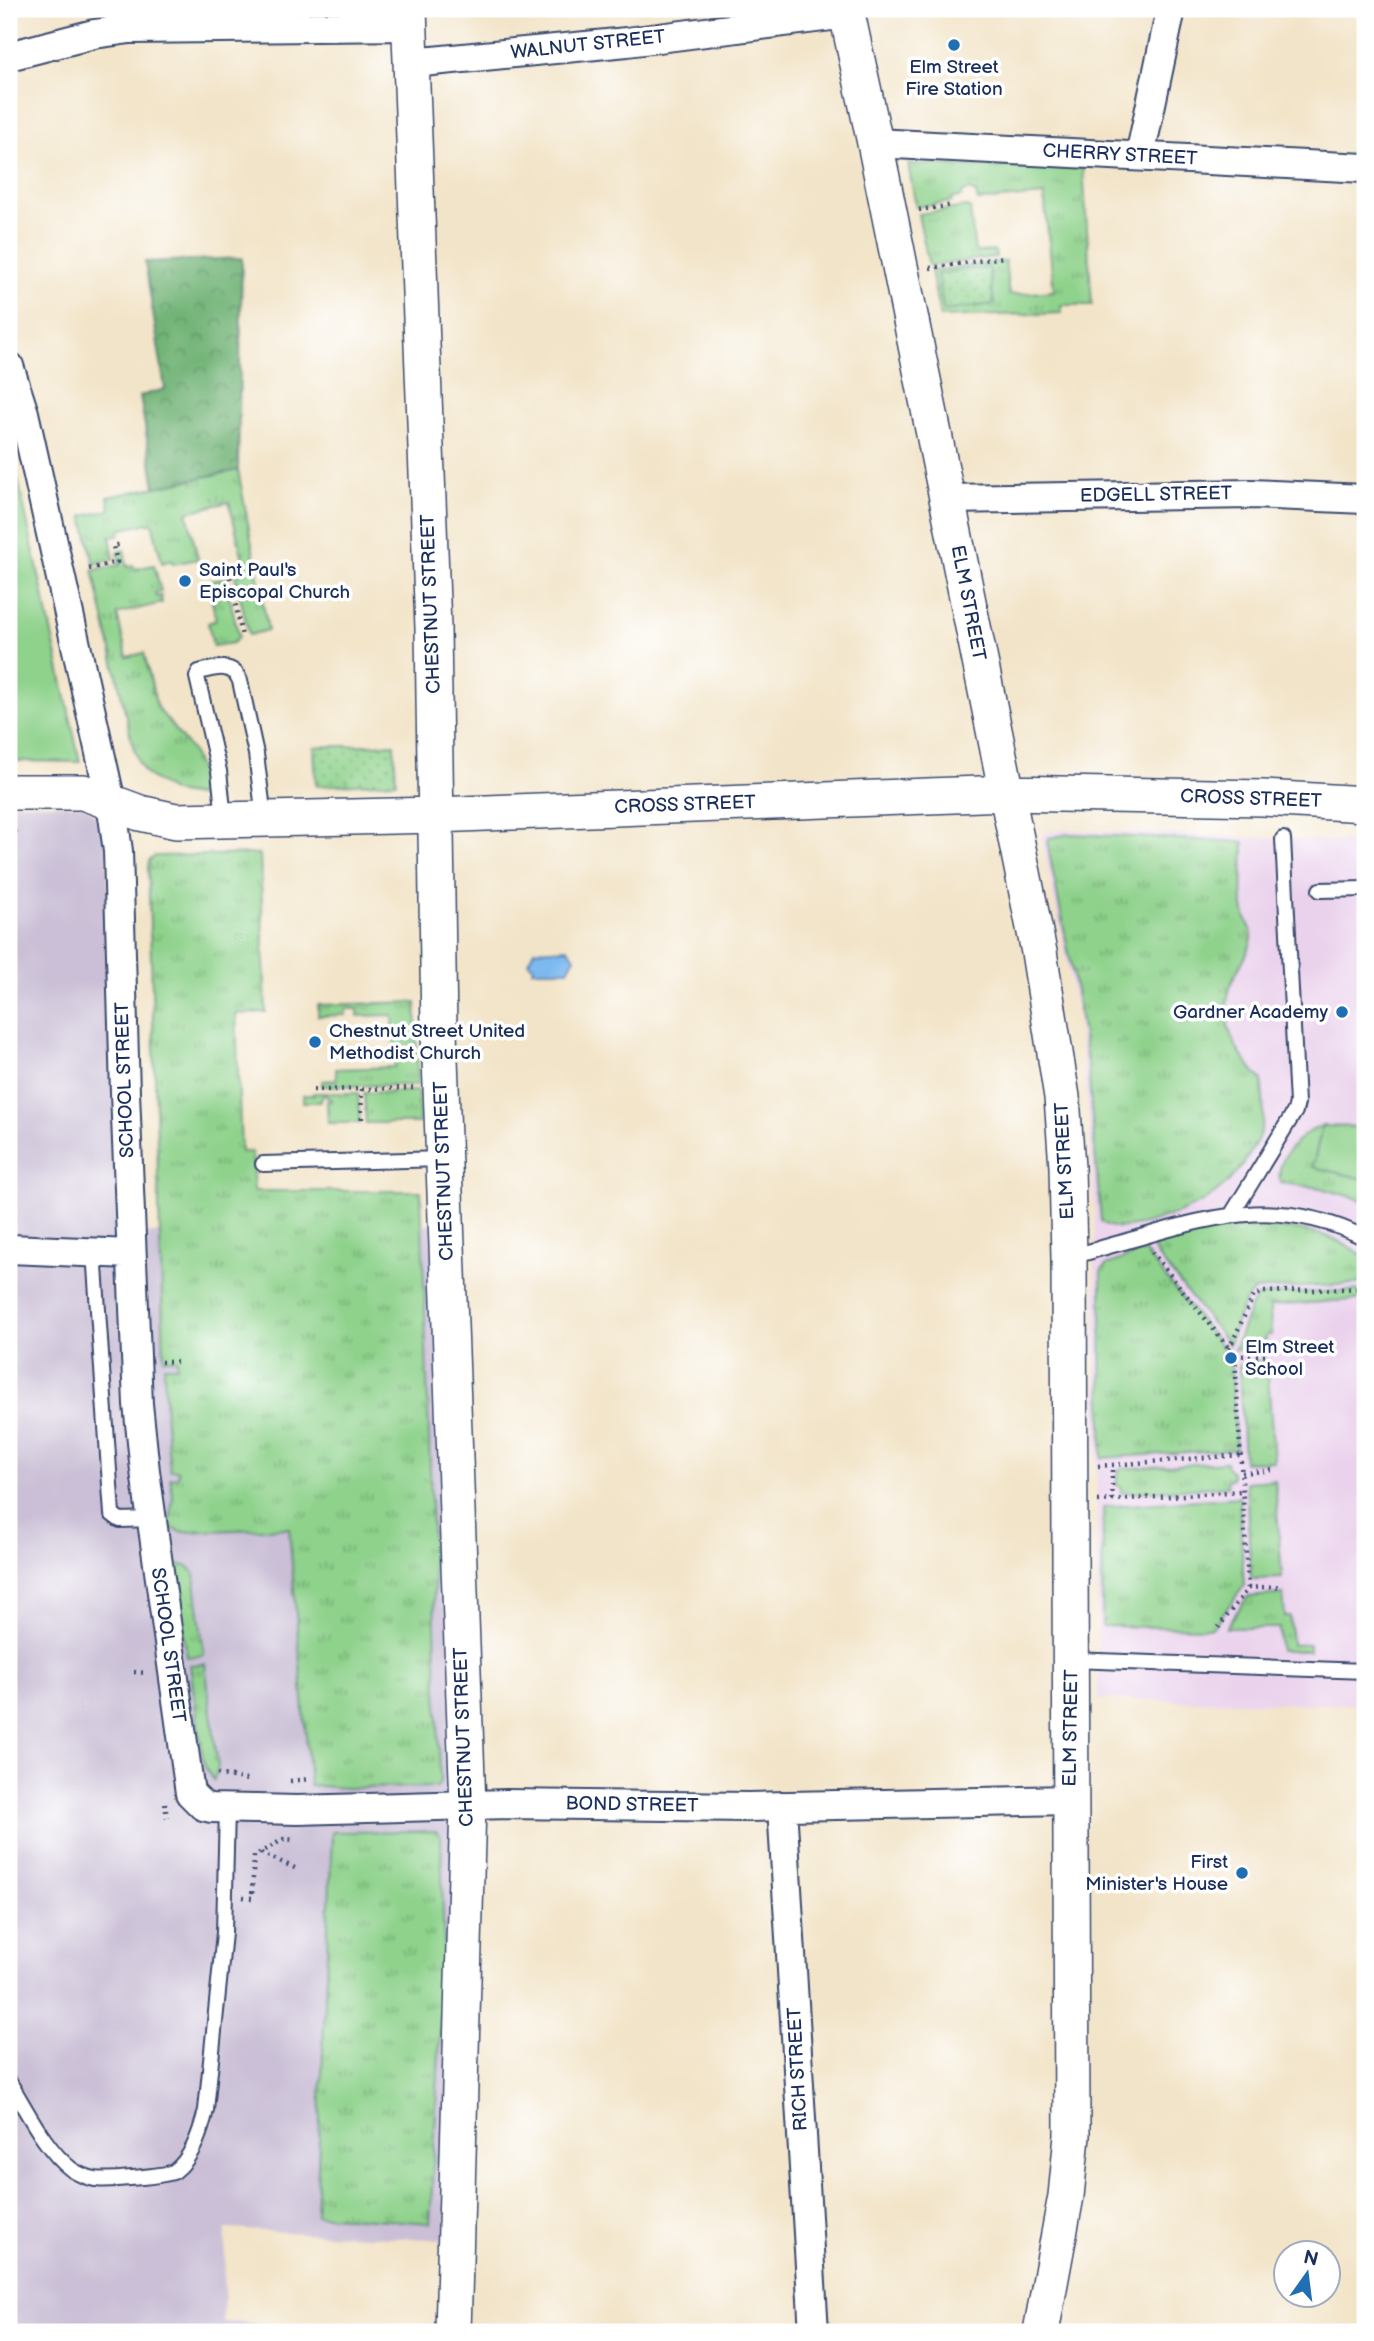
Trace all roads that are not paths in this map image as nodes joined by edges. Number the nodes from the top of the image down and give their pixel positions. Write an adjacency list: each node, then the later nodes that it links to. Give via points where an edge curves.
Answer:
1 (1171, 9): 9 (street)
2 (846, 11): 7 (street, WALNUT STREET, via 627,42); 8 (street, ELM STREET)
3 (409, 17): 4 (street); 7 (street, CHESTNUT STREET)
4 (274, 18): 5 (street, via 148,28)
5 (112, 20): 6 (street)
6 (9, 55)
7 (412, 63): 18 (street, CHESTNUT STREET)
8 (875, 143): 9 (street, CHERRY STREET); 12 (street, ELM STREET)
9 (1140, 156): 10 (street, CHERRY STREET)
10 (1365, 168)
11 (9, 366): 16 (street, SCHOOL STREET, via 24,413)
12 (947, 499): 13 (street, EDGELL STREET, via 1252,494); 15 (street, ELM STREET)
13 (1365, 499)
14 (9, 792): 16 (street, CROSS STREET, via 83,792)
15 (1006, 793): 17 (street, CROSS STREET); 18 (street, CROSS STREET); 31 (street, ELM STREET, via 1059,1068)
16 (111, 802): 20 (street, CROSS STREET, via 176,821); 30 (street, SCHOOL STREET, via 118,851)
17 (1365, 804)
18 (436, 815): 19 (street, CROSS STREET); 24 (street, CHESTNUT STREET)
19 (264, 818): 20 (street, CROSS STREET); 20 (lane, via 240,681 224,667 199,672 197,677 219,771)
20 (224, 820)
21 (1283, 839): 26 (lane, via 1297,1103)
22 (1365, 889): 23 (lane)
23 (1321, 890)
24 (444, 1158): 25 (lane); 37 (street, CHESTNUT STREET)
25 (262, 1164)
26 (1232, 1214): 27 (lane, via 1305,1217); 31 (lane)
27 (1365, 1238)
28 (9, 1249): 29 (street)
29 (94, 1252): 30 (street); 32 (lane, via 112,1514 120,1520)
30 (131, 1254): 32 (street, SCHOOL STREET, via 138,1404)
31 (1069, 1258): 33 (street, ELM STREET)
32 (152, 1519): 36 (street, SCHOOL STREET, via 187,1785)
33 (1072, 1660): 34 (lane); 35 (street, ELM STREET)
34 (1365, 1671)
35 (1070, 1800): 38 (street, BOND STREET); 43 (street, ELM STREET, via 1071,2148)
36 (196, 1801): 39 (street, BOND STREET)
37 (467, 1805): 38 (street, BOND STREET); 39 (street, BOND STREET); 41 (street, CHESTNUT STREET)
38 (782, 1806): 42 (street, RICH STREET)
39 (227, 1808): 40 (lane, via 224,1933 206,2110 188,2157 173,2172 97,2180 72,2170 52,2149)
40 (9, 2082)
41 (453, 2332)
42 (814, 2332)
43 (1041, 2332)

